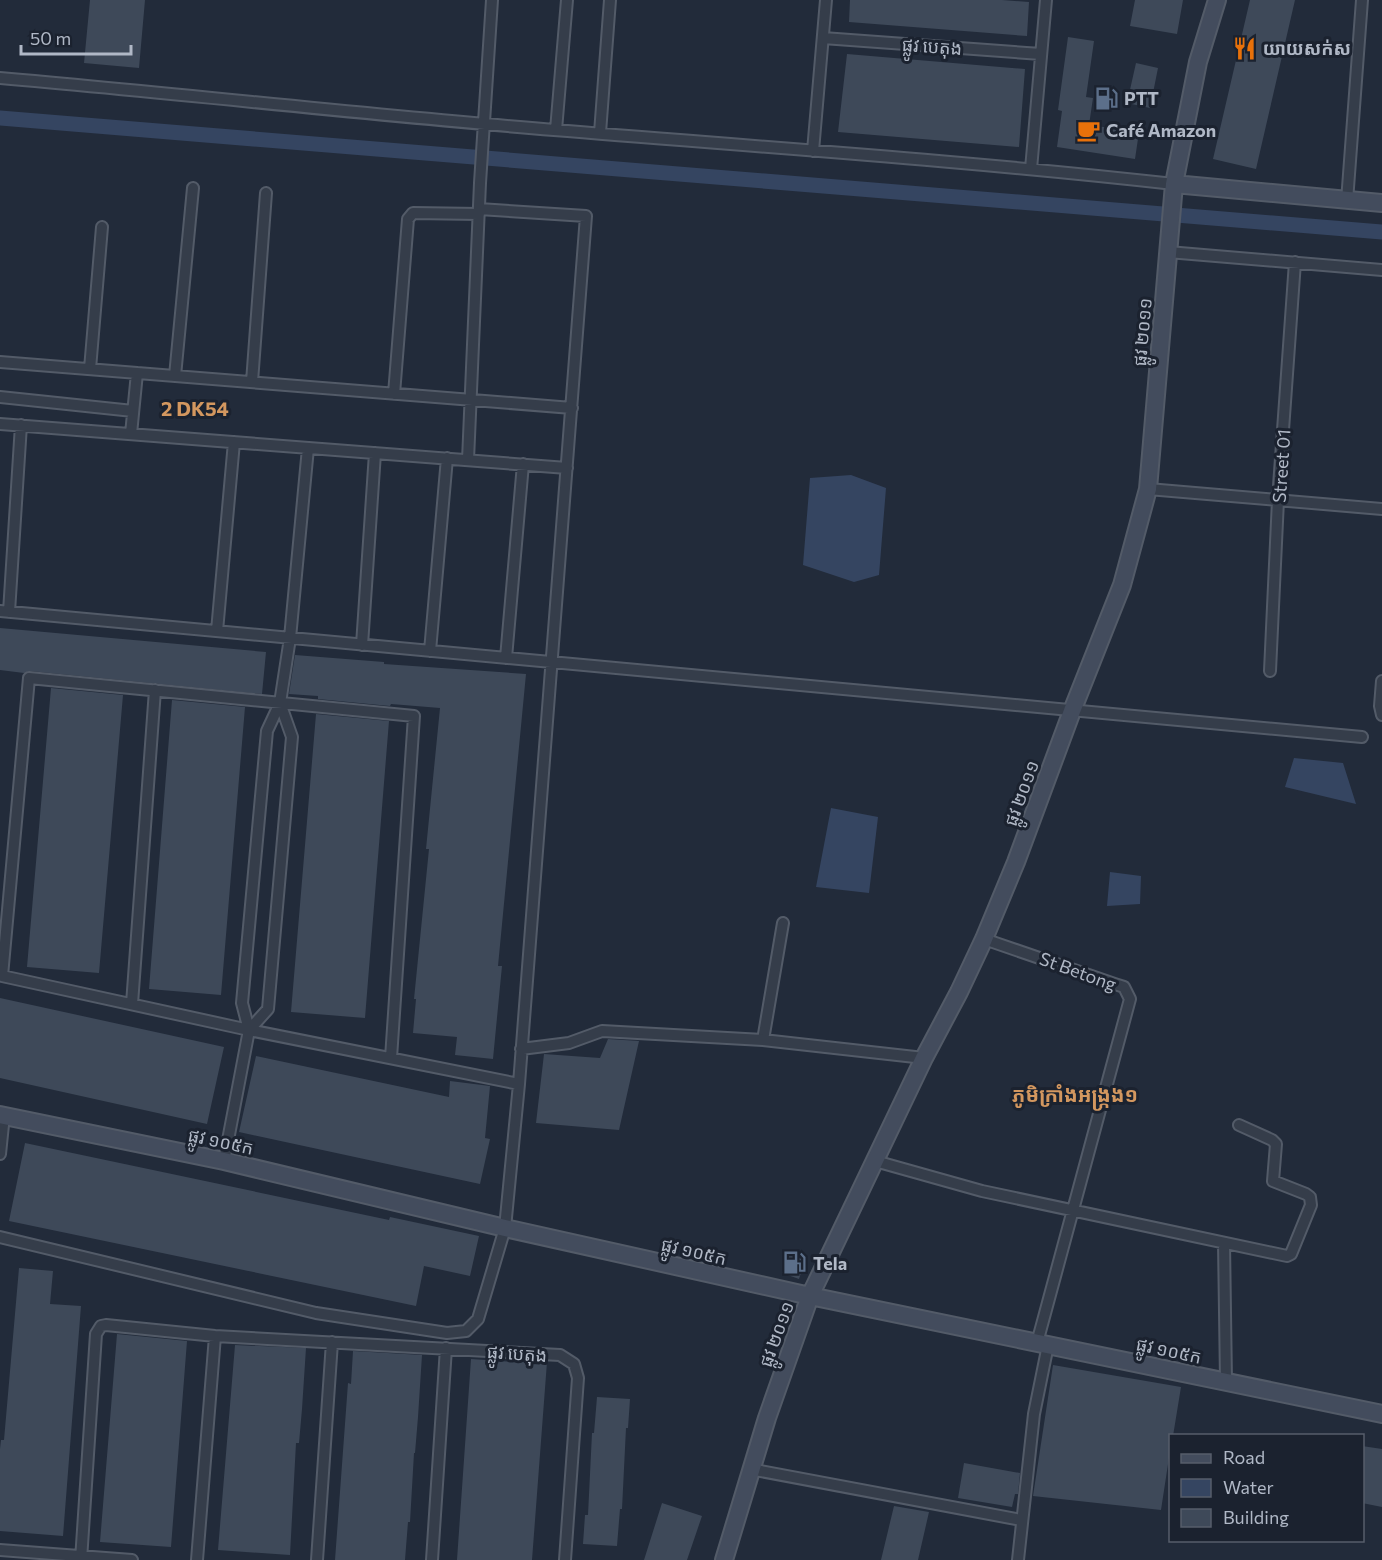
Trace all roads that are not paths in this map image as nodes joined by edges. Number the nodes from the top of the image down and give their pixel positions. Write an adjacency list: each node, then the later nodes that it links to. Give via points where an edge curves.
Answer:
1 (492, 0): 11 (street)
2 (567, 0): 12 (street)
3 (610, 0): 13 (street)
4 (826, 0): 8 (street)
5 (1046, 0): 9 (street)
6 (1216, 0): 17 (main road, ផ្លូវ ២០១១, via 1198,63)
7 (1362, 0): 19 (street)
8 (823, 38): 9 (street, ផ្លូវ បេតុង); 14 (street)
9 (1041, 54): 15 (street)
10 (0, 78): 11 (street)
11 (484, 123): 12 (street); 21 (street)
12 (555, 130): 13 (street)
13 (600, 133): 14 (street)
14 (813, 151): 15 (street)
15 (1031, 168): 17 (street)
16 (193, 188): 29 (street)
17 (1173, 190): 19 (main road); 23 (main road, ផ្លូវ ២០១១)
18 (266, 193): 30 (street)
19 (1347, 201): 20 (main road)
20 (1382, 203)
21 (479, 211): 31 (street, via 413,213 408,219); 33 (street); 34 (street, via 586,216)
22 (102, 227): 27 (street)
23 (1169, 247): 24 (street); 46 (main road, ផ្លូវ ២០១១)
24 (1294, 262): 25 (street); 47 (street, Street 01)
25 (1382, 270)
26 (0, 362): 27 (street)
27 (90, 369): 28 (street)
28 (137, 373): 29 (street); 35 (street)
29 (175, 376): 30 (street)
30 (252, 382): 31 (street)
31 (394, 394): 33 (street)
32 (0, 397): 35 (street)
33 (470, 400): 34 (street); 43 (street)
34 (572, 408): 45 (street)
35 (133, 411): 38 (street)
36 (0, 424): 37 (street)
37 (21, 425): 38 (street); 49 (street)
38 (131, 434): 39 (street)
39 (234, 442): 40 (street); 50 (street)
40 (308, 448): 41 (street); 51 (street)
41 (375, 453): 42 (street); 52 (street)
42 (447, 458): 43 (street); 53 (street)
43 (468, 460): 44 (street)
44 (523, 464): 45 (street); 54 (street)
45 (567, 468): 55 (street)
46 (1148, 489): 47 (street); 60 (main road, ផ្លូវ ២០១១, via 1122,585)
47 (1278, 500): 48 (street); 56 (street, Street 01)
48 (1382, 509)
49 (4, 612): 50 (street)
50 (218, 631): 51 (street)
51 (290, 638): 52 (street); 59 (street)
52 (362, 645): 53 (street)
53 (430, 651): 54 (street)
54 (506, 658): 55 (street)
55 (552, 662): 60 (street); 68 (street)
56 (1270, 671)
57 (1382, 681): 61 (street)
58 (155, 690): 59 (street); 65 (street); 65 (street, via 29,678 2,976)
59 (280, 703): 66 (street, via 267,731 242,1003); 66 (street, via 292,737 268,1009); 69 (street, via 414,716)
60 (1072, 711): 62 (street); 64 (main road, ផ្លូវ ២០១១)
61 (1382, 715)
62 (1362, 737)
63 (783, 923): 67 (street)
64 (984, 939): 70 (main road, ផ្លូវ ២០១១); 77 (street, St Betong, via 1124,987 1130,999)
65 (132, 1004): 66 (street)
66 (249, 1030): 69 (street); 75 (street)
67 (764, 1040): 68 (street, via 602,1031 568,1043); 70 (street)
68 (521, 1049): 71 (street)
69 (391, 1058): 71 (street)
70 (924, 1058): 76 (main road, ផ្លូវ ២០១១)
71 (519, 1084): 78 (street)
72 (2, 1115): 74 (street); 75 (main road, ផ្លូវ ១០៥ក)
73 (1239, 1125): 80 (street, via 1276,1144 1273,1182 1306,1194 1311,1205 1287,1256)
74 (0, 1154)
75 (224, 1161): 78 (main road, ផ្លូវ ១០៥ក)
76 (875, 1161): 77 (street, via 982,1191); 81 (main road, ផ្លូវ ២០១១)
77 (1072, 1209): 80 (street); 84 (street, St Betong)
78 (505, 1228): 79 (street, via 478,1319 466,1331 447,1333 316,1312); 81 (main road, ផ្លូវ ១០៥ក)
79 (0, 1237)
80 (1224, 1243): 86 (street)
81 (810, 1296): 84 (main road, ផ្លូវ ១០៥ក); 88 (main road, ផ្លូវ ២០១១)
82 (215, 1336): 83 (street, ផ្លូវ បេតុង); 91 (street, ផ្លូវ បេតុង, via 106,1325 96,1334); 93 (street)
83 (332, 1342): 85 (street, ផ្លូវ បេតុង); 94 (street)
84 (1042, 1344): 86 (main road, ផ្លូវ ១០៥ក); 89 (street, St Betong)
85 (446, 1348): 95 (street); 96 (street, ផ្លូវ បេតុង, via 560,1355 574,1364 578,1378)
86 (1226, 1382): 87 (main road, ផ្លូវ ១០៥ក)
87 (1382, 1414)
88 (750, 1469): 89 (street); 97 (main road, ផ្លូវ ២០១១)
89 (1022, 1520): 98 (street, St Betong)
90 (0, 1550): 91 (street)
91 (82, 1558): 92 (street)
92 (132, 1560)
93 (197, 1560)
94 (317, 1560)
95 (432, 1560)
96 (565, 1560)
97 (724, 1560)
98 (1018, 1560)

